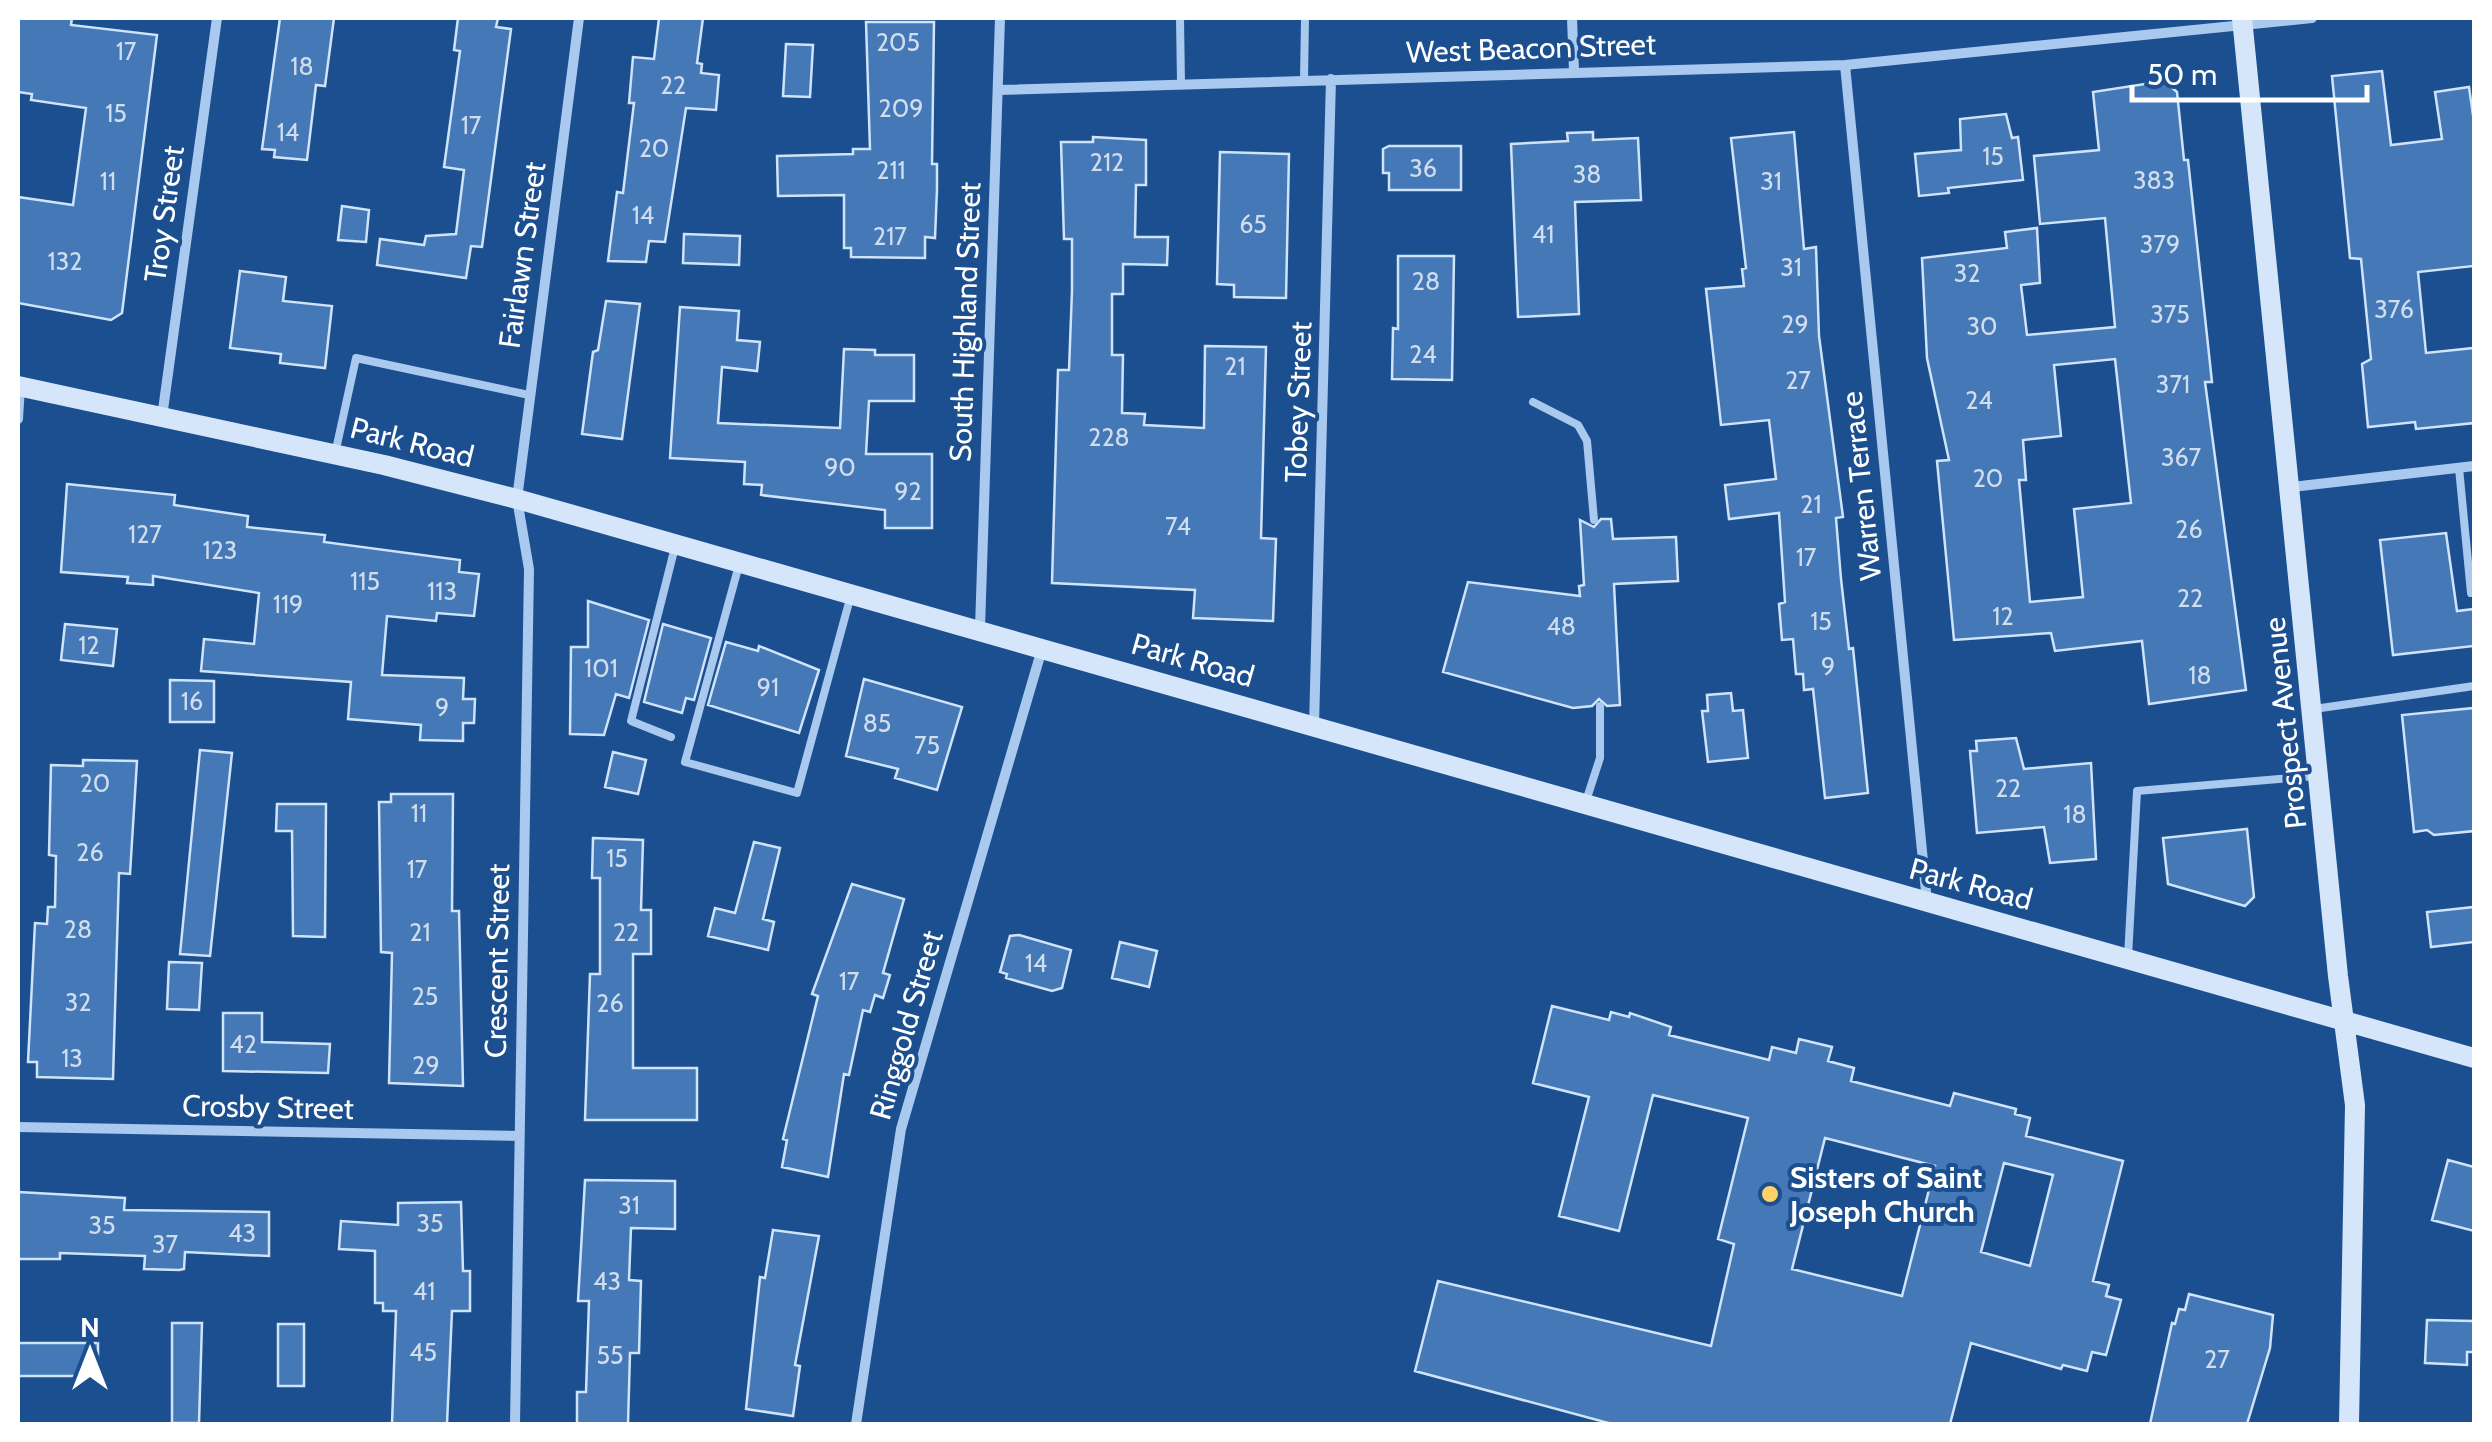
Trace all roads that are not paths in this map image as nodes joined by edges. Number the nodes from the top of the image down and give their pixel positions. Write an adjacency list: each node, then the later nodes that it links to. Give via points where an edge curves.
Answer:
1 (216, 18): 18 (street, Troy Street)
2 (579, 18): 16 (street, Fairlawn Street)
3 (1000, 18): 14 (street, South Highland Street)
4 (1180, 18): 13 (lane)
5 (1305, 18): 12 (lane)
6 (1572, 18): 10 (street)
7 (2312, 18): 8 (street, West Beacon Street)
8 (2243, 22): 9 (street, West Beacon Street); 23 (main road, Prospect Avenue)
9 (1845, 64): 10 (street, West Beacon Street); 39 (street, Warren Terrace)
10 (1574, 71): 11 (street, West Beacon Street)
11 (1332, 79): 12 (street, West Beacon Street); 35 (street, Tobey Street)
12 (1304, 80): 13 (street, West Beacon Street)
13 (1181, 84): 14 (street, West Beacon Street)
14 (998, 90): 30 (street, South Highland Street)
15 (19, 386): 18 (main road, Park Road); 19 (street)
16 (529, 396): 20 (lane, via 356,358); 24 (street, Fairlawn Street)
17 (1533, 402): 25 (lane, via 1578,425 1587,441)
18 (162, 418): 20 (main road, Park Road)
19 (18, 419)
20 (334, 454): 24 (main road, Park Road)
21 (2474, 466): 22 (street)
22 (2458, 468): 23 (street); 29 (lane)
23 (2292, 488): 34 (main road, Prospect Avenue)
24 (518, 499): 26 (main road, Park Road); 44 (street, Crescent Street, via 530,570)
25 (1594, 520)
26 (676, 543): 27 (main road, Park Road); 36 (lane, via 631,721)
27 (740, 561): 28 (main road, Park Road); 28 (lane, via 685,762 797,793)
28 (852, 592): 30 (main road, Park Road)
29 (2470, 594)
30 (980, 628): 31 (main road, Park Road)
31 (1042, 648): 35 (main road, Park Road); 46 (street, Ringgold Street, via 901,1130)
32 (2474, 686): 34 (lane)
33 (1600, 706): 38 (lane, via 1600,758)
34 (2314, 709): 37 (main road, Prospect Avenue)
35 (1314, 727): 38 (main road, Park Road)
36 (671, 737)
37 (2320, 776): 40 (lane, via 2137,791); 41 (main road, Prospect Avenue)
38 (1585, 804): 39 (main road, Park Road)
39 (1927, 903): 40 (main road, Park Road)
40 (2128, 958): 41 (main road, Park Road)
41 (2344, 1022): 42 (main road, Park Road); 47 (main road, Prospect Avenue, via 2355,1105)
42 (2474, 1058)
43 (18, 1127): 44 (street, Crosby Street)
44 (518, 1136): 45 (street, Crescent Street)
45 (515, 1424)
46 (856, 1424)
47 (2348, 1424)

